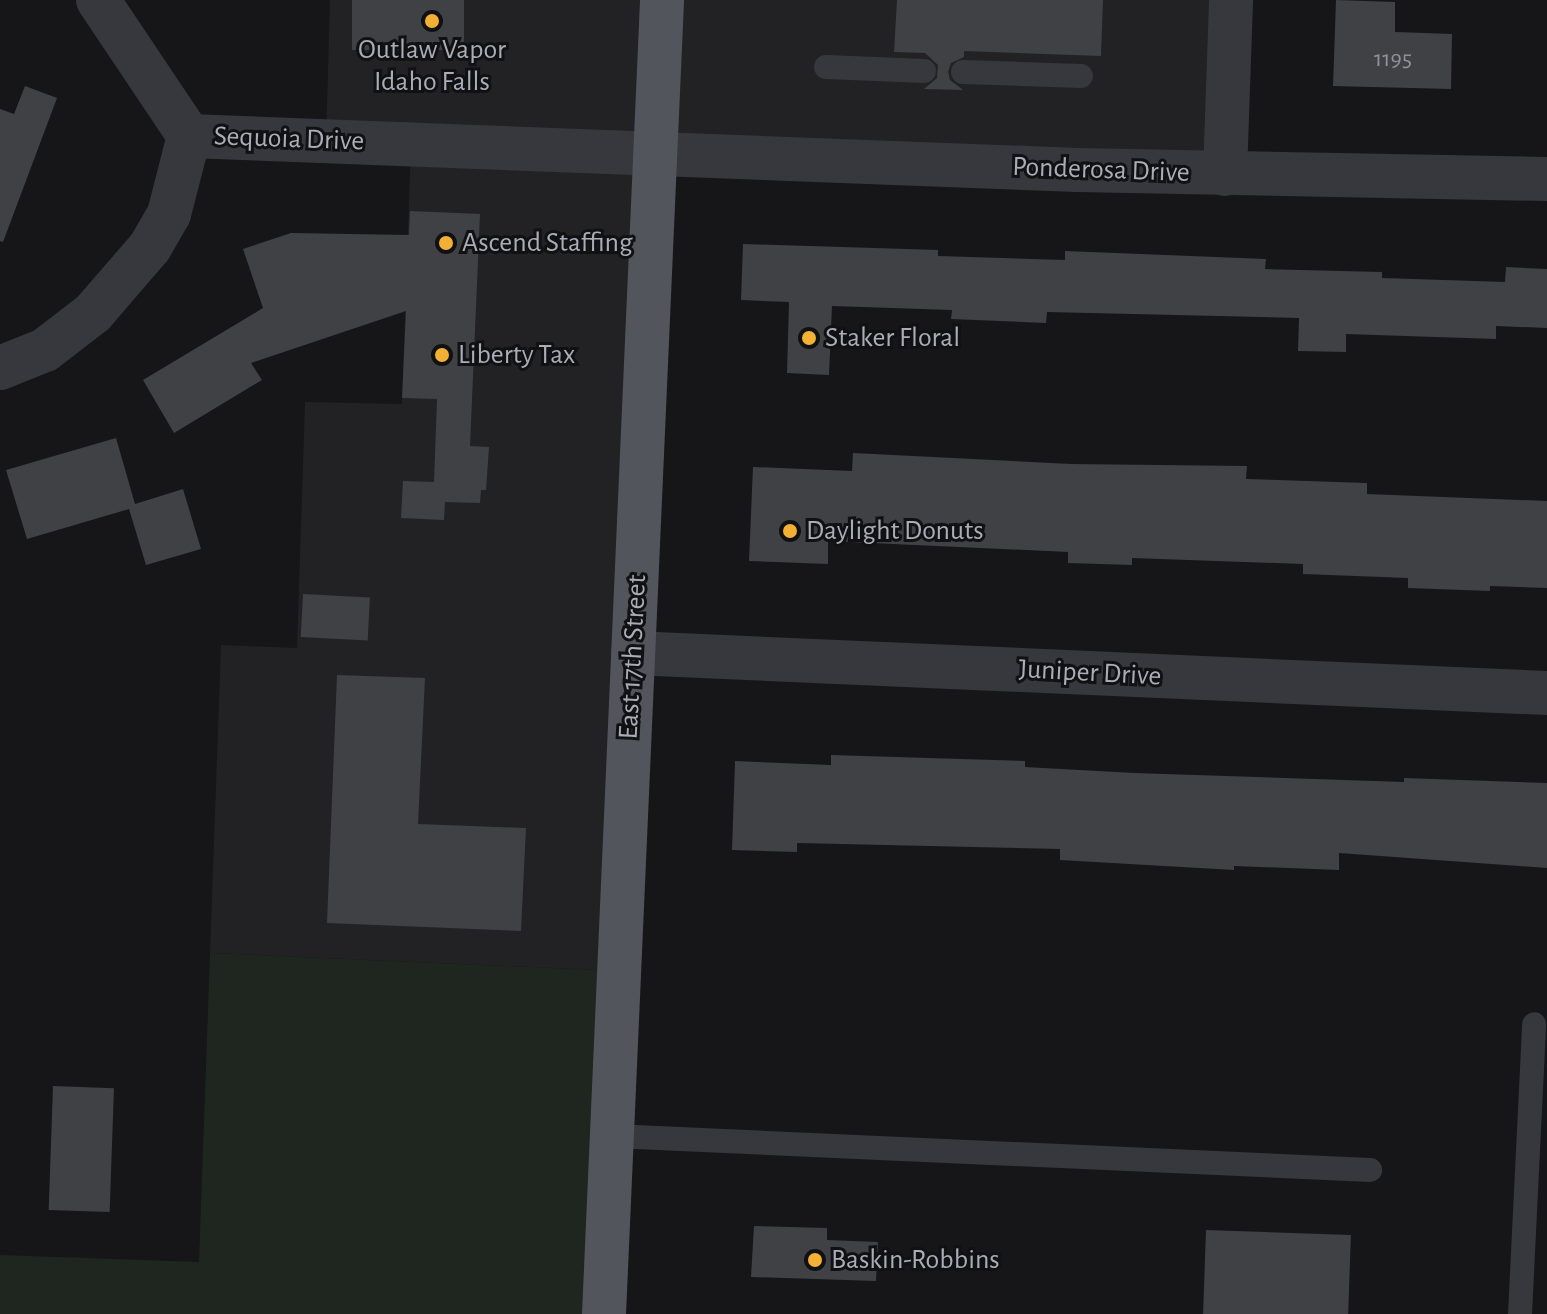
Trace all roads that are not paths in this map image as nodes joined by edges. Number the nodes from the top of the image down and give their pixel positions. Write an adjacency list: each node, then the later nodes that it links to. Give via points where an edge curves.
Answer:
1 (98, 0): 8 (street)
2 (662, 0): 9 (main road, East 17th Street)
3 (1231, 0): 10 (street)
4 (826, 67): 5 (lane)
5 (924, 71)
6 (963, 72): 7 (lane)
7 (1081, 76)
8 (189, 136): 9 (street, Sequoia Drive); 12 (street, Sequoia Drive, via 169,214 150,247 93,313 45,350)
9 (655, 151): 10 (street, Ponderosa Drive); 13 (main road, East 17th Street)
10 (1225, 174): 11 (street, Ponderosa Drive)
11 (1547, 179)
12 (0, 368)
13 (633, 653): 14 (street, Juniper Drive); 16 (main road, East 17th Street)
14 (1547, 693)
15 (1534, 1024): 18 (lane)
16 (613, 1136): 17 (lane); 19 (main road, East 17th Street)
17 (1370, 1170)
18 (1535, 1229): 20 (lane)
19 (604, 1314)
20 (1520, 1314)

